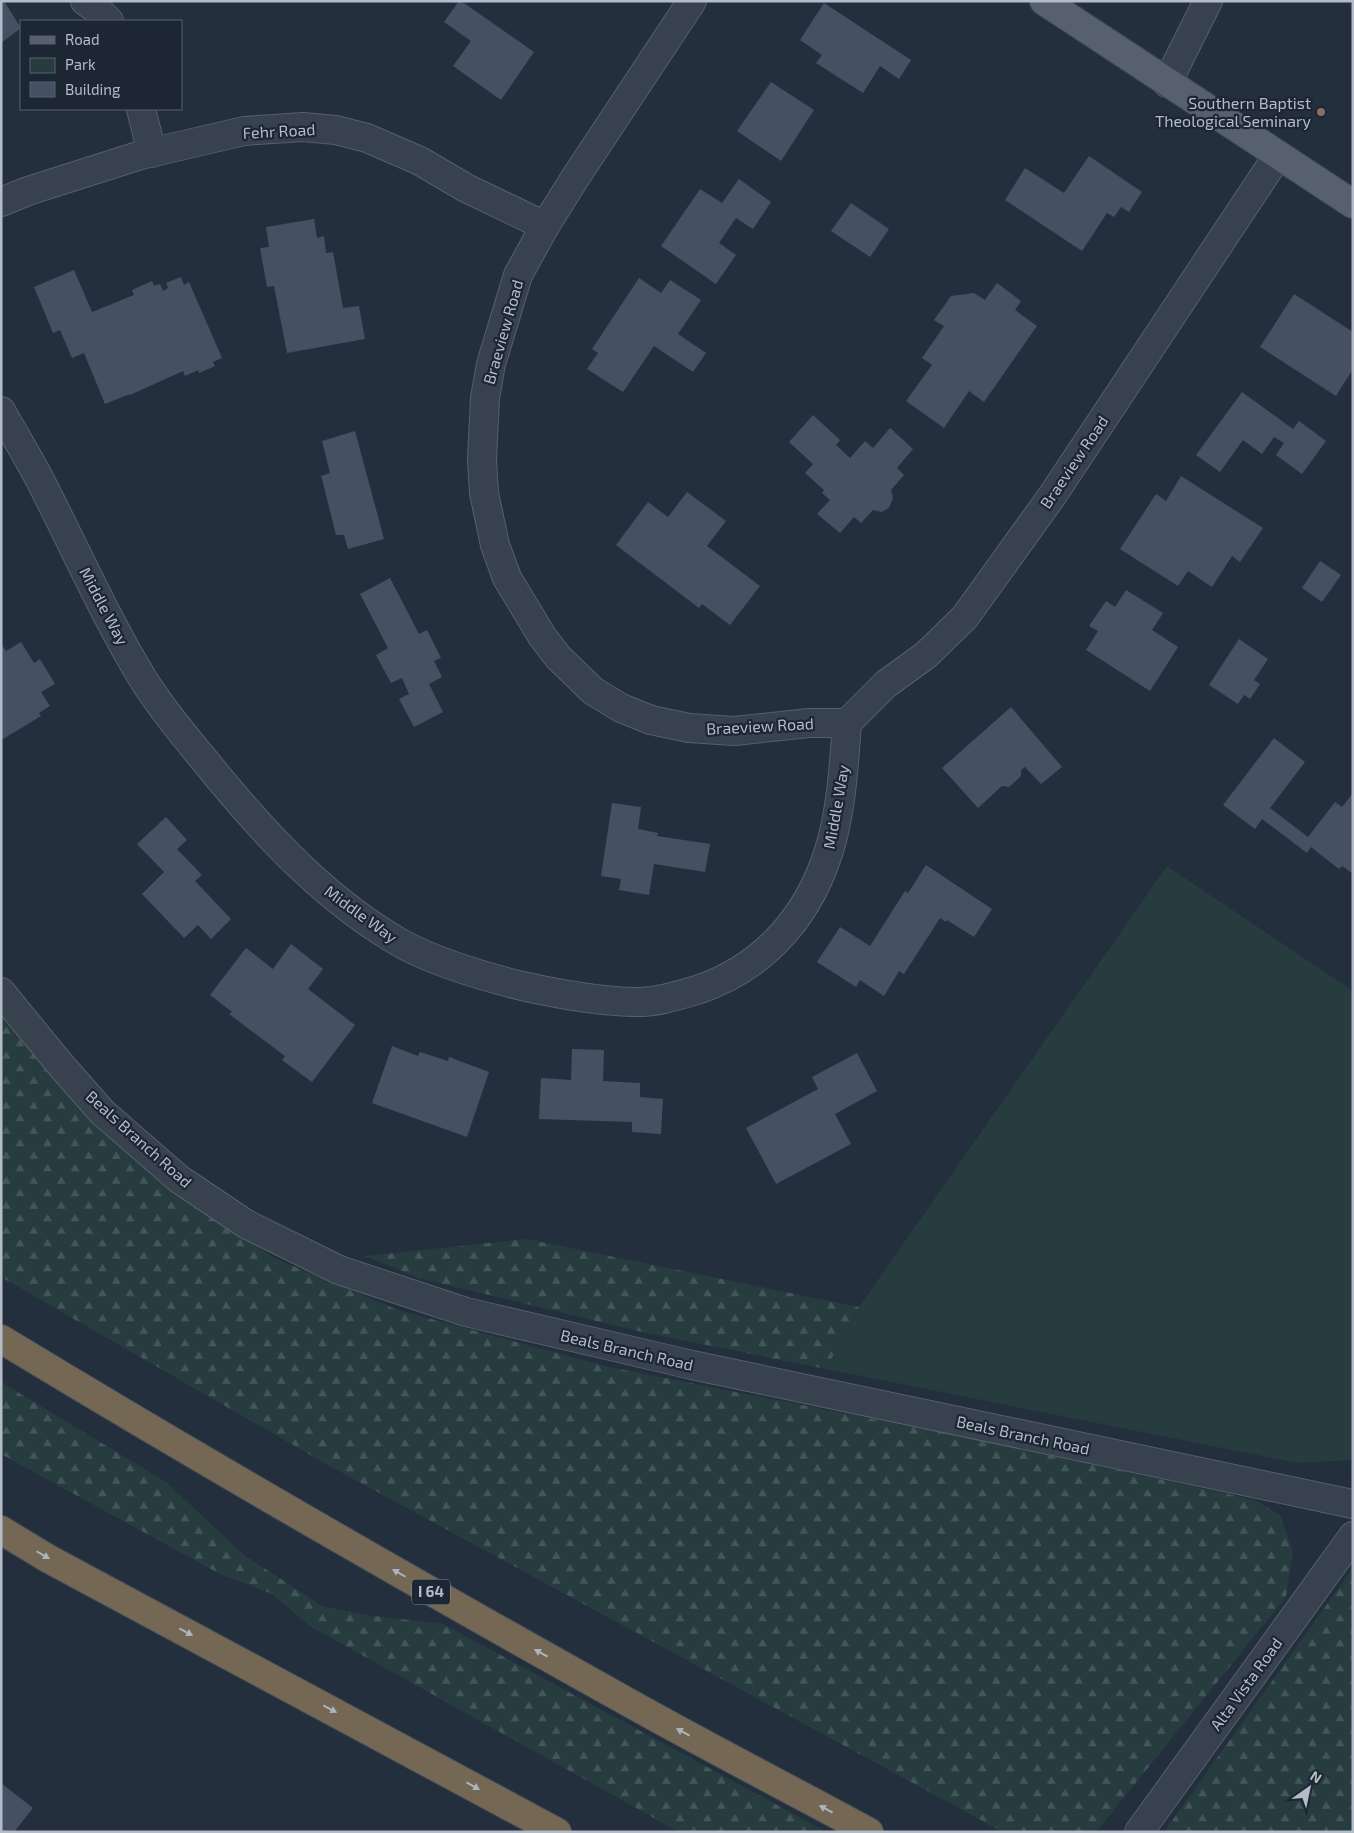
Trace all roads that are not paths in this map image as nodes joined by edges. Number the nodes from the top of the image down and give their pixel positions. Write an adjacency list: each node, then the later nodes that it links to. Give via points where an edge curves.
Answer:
1 (84, 1): 5 (street)
2 (692, 1): 12 (street, Braeview Road)
3 (1044, 1): 6 (main road)
4 (1208, 1): 6 (street)
5 (108, 20)
6 (1167, 83): 9 (main road)
7 (141, 110): 8 (street)
8 (152, 153): 10 (street, Fehr Road); 12 (street, Fehr Road, via 244,131 303,127 336,130 367,138 420,161 466,188)
9 (1278, 155): 11 (main road); 14 (street, Braeview Road, via 1052,496 965,617)
10 (1, 202)
11 (1353, 204)
12 (545, 226): 14 (street, Braeview Road, via 518,276 491,364 485,398 482,459 484,493 495,545 507,578 537,628 558,657 594,691 621,708 651,720 689,728 734,731)
13 (1, 411): 14 (street, Middle Way, via 138,669 169,717 252,818 300,868 370,925 407,946 454,966 557,994 634,1003 684,994 739,970 788,930 824,868 843,777)
14 (847, 722)
15 (1, 992): 17 (street, Beals Branch Road, via 102,1112 179,1179 246,1224 339,1270 466,1312 682,1363)
16 (1, 1338): 21 (highway, I 64, one-way to 16, via 628,1703 409,1579)
17 (1353, 1504)
18 (1, 1530): 20 (highway, one-way to 20, via 47,1558)
19 (1353, 1536): 22 (street, Alta Vista Road)
20 (557, 1832)
21 (869, 1832)
22 (1139, 1832)

